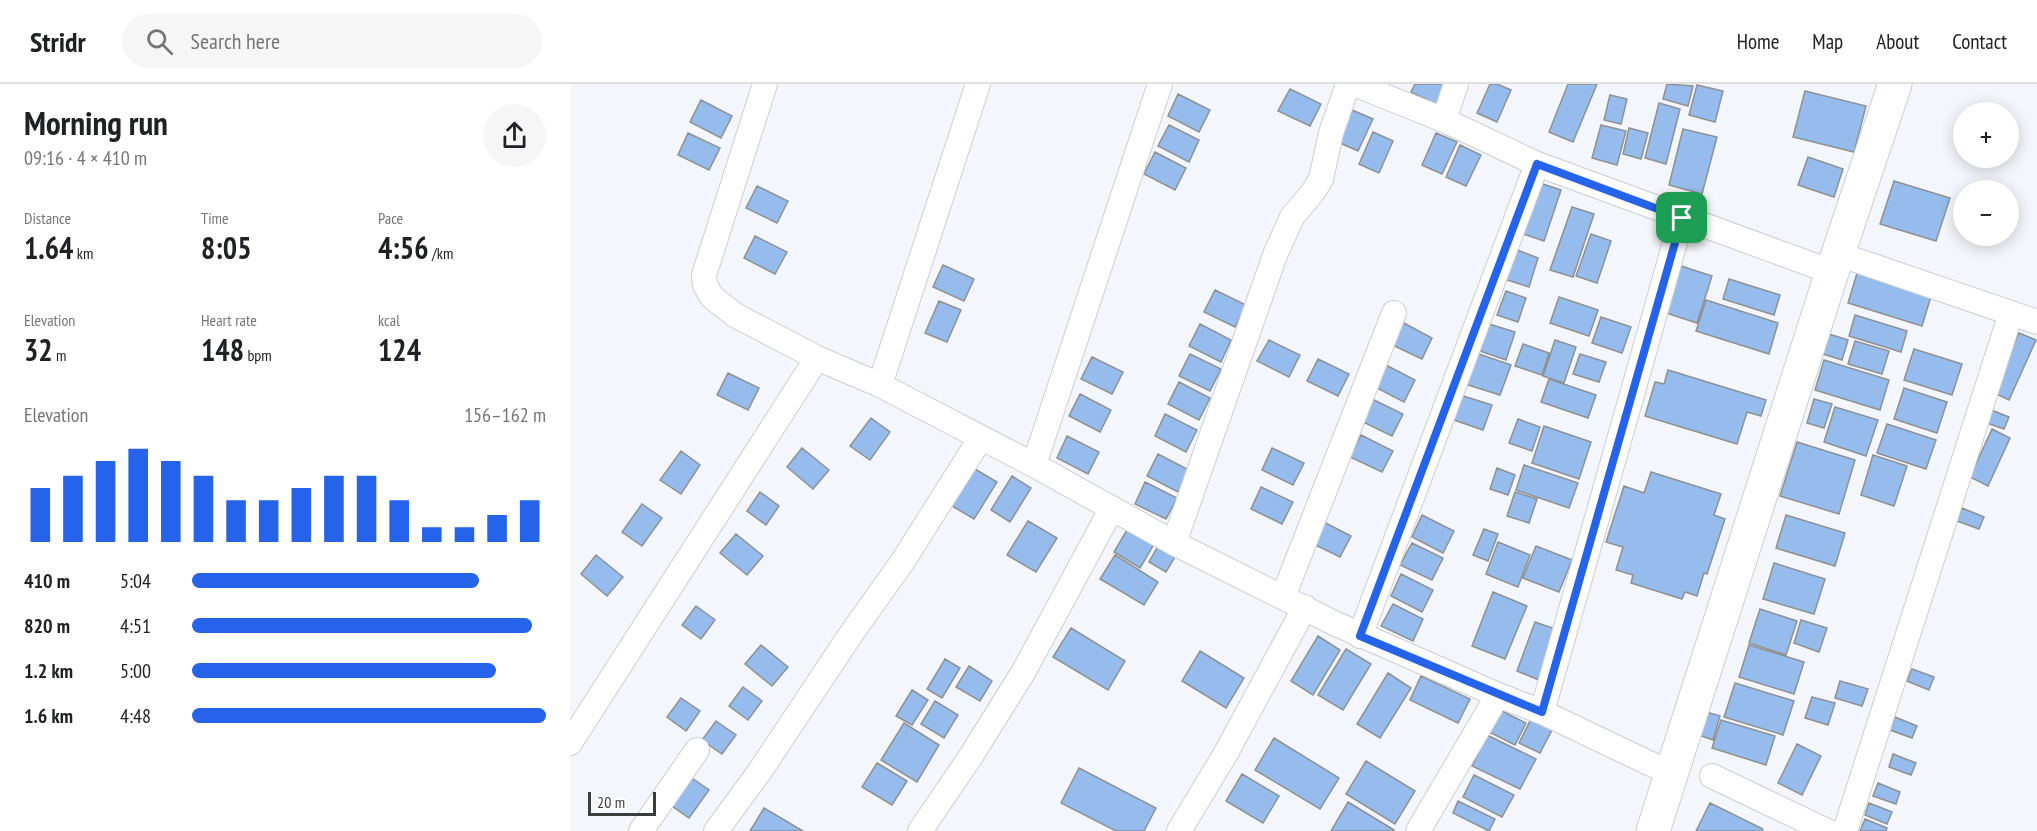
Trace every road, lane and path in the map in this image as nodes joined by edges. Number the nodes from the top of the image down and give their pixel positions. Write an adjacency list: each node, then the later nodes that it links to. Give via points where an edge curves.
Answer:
1 (765, 84): 15 (street, via 704,275 705,285 712,297 735,315)
2 (978, 84): 16 (street)
3 (1160, 84): 18 (street)
4 (1347, 84): 20 (street, via 1330,133 1321,179 1292,217 1275,255)
5 (1354, 84): 8 (street)
6 (1456, 84): 8 (street)
7 (1895, 84): 11 (street)
8 (1444, 120): 9 (street)
9 (1537, 164): 10 (street); 23 (street)
10 (1682, 218): 11 (street); 25 (street)
11 (1835, 263): 13 (street); 28 (street)
12 (1394, 313): 21 (street)
13 (2011, 313): 14 (street); 36 (street)
14 (2037, 322)
15 (816, 358): 16 (street); 26 (street)
16 (880, 385): 17 (street)
17 (980, 439): 18 (street); 30 (street, via 903,561)
18 (1034, 465): 19 (street)
19 (1112, 508): 20 (street); 31 (street, via 1024,670)
20 (1174, 543): 21 (street)
21 (1283, 597): 22 (street)
22 (1305, 607): 23 (street); 32 (street)
23 (1360, 636): 24 (street)
24 (1498, 695): 25 (street); 33 (street)
25 (1542, 712): 28 (street)
26 (570, 743)
27 (697, 750): 29 (street)
28 (1675, 766): 34 (street); 35 (street, via 1710,775)
29 (641, 831)
30 (716, 831)
31 (920, 831)
32 (1179, 831)
33 (1418, 831)
34 (1653, 831)
35 (1827, 831)
36 (1845, 831)

